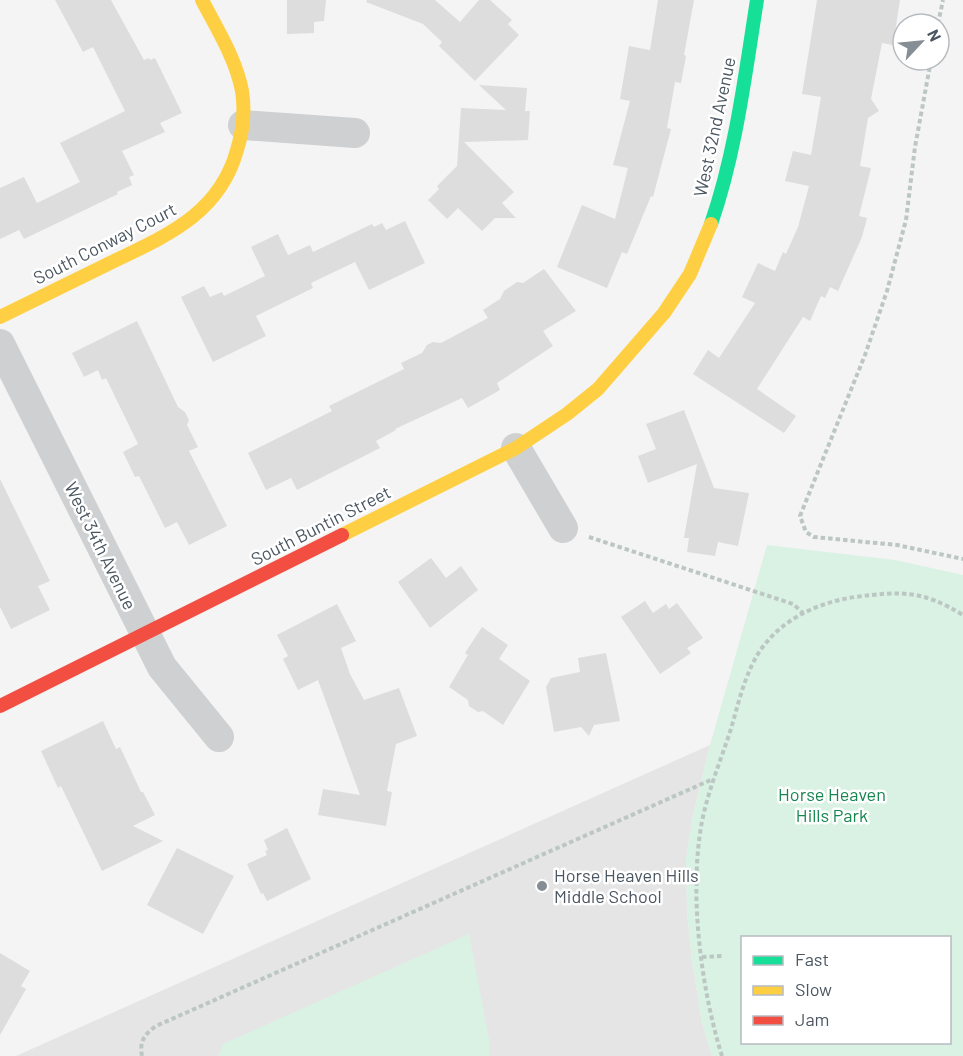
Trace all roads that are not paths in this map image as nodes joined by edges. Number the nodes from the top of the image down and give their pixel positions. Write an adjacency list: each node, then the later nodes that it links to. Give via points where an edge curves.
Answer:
1 (202, 0): 3 (street, South Conway Court, via 230,56 242,91)
2 (757, 0): 7 (street, West 32nd Avenue, via 724,187 690,274)
3 (243, 125): 4 (street); 5 (street, South Conway Court, via 237,156 225,184 198,215 170,234)
4 (355, 133)
5 (0, 318)
6 (0, 344): 10 (street, West 34th Avenue)
7 (637, 346): 8 (street, South Buntin Street, via 598,389)
8 (516, 448): 9 (street); 10 (street, South Buntin Street)
9 (563, 528)
10 (144, 634): 11 (street, South Buntin Street); 12 (street, West 34th Avenue, via 162,667)
11 (0, 706)
12 (219, 737)

